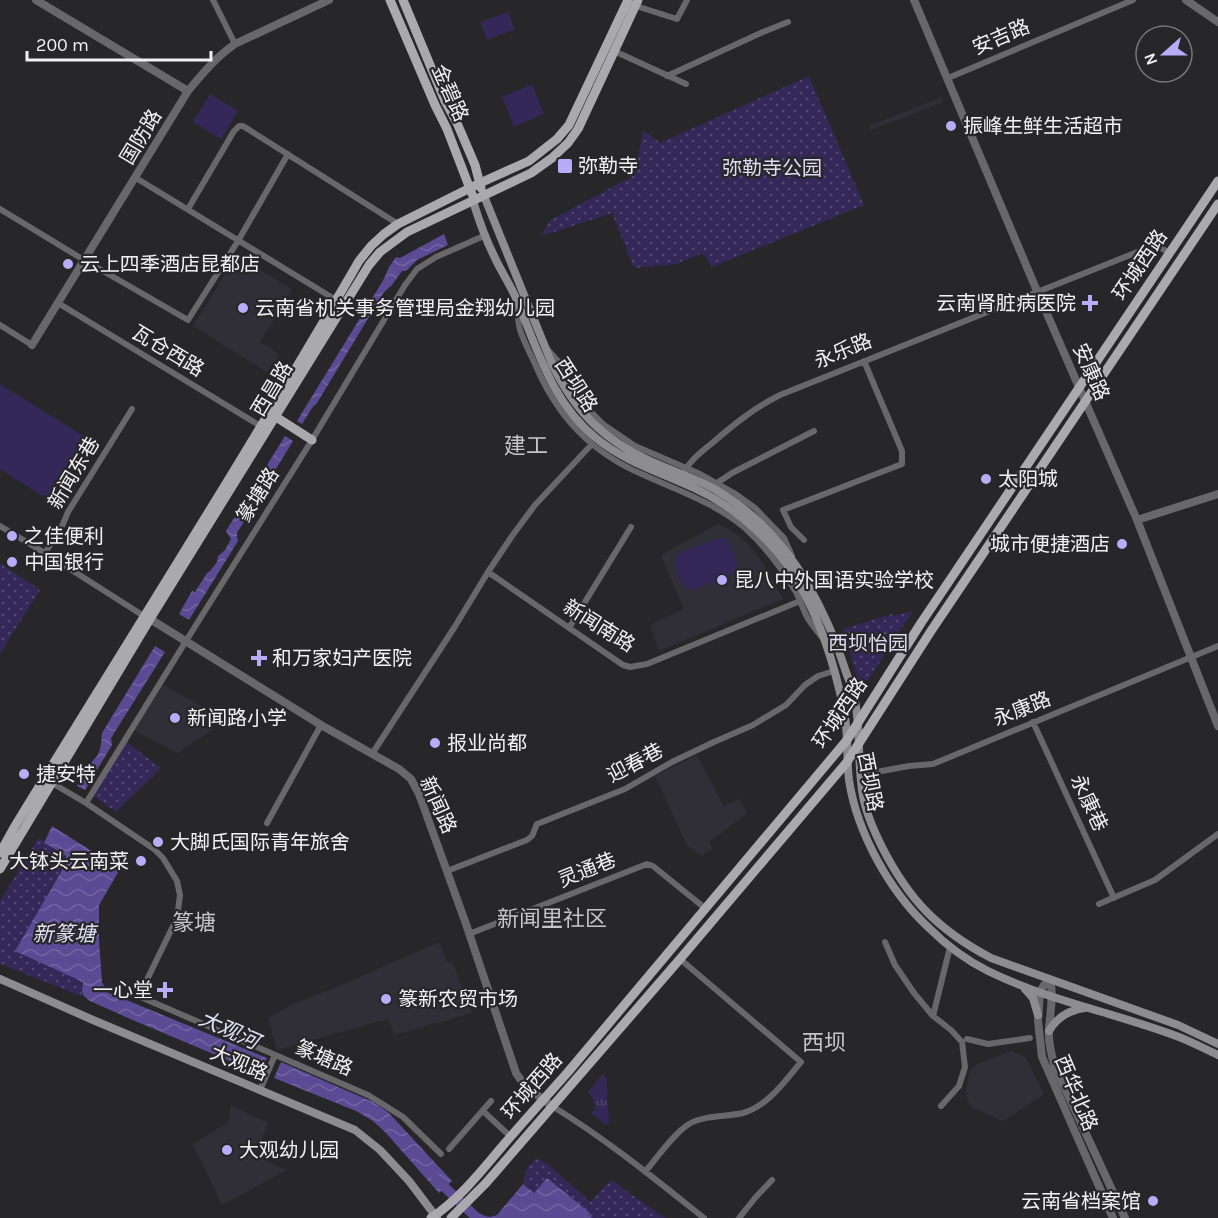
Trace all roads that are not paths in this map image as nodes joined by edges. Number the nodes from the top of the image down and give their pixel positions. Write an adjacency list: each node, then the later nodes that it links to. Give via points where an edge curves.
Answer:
1 (36, 0): 18 (street)
2 (213, 0): 13 (street)
3 (329, 0): 13 (street, 国防路)
4 (390, 0): 22 (main road, 金碧路)
5 (403, 0): 22 (main road, 金碧路, via 475,165)
6 (687, 0): 10 (street, via 677,20)
7 (914, 0): 16 (street, 安康路)
8 (1132, 0): 16 (street, 安吉路)
9 (1186, 0): 12 (street)
10 (634, 2): 14 (main road, 西昌路); 22 (main road, 西昌路, via 569,125 557,139 536,157)
11 (788, 22): 15 (street)
12 (1218, 22)
13 (235, 44): 18 (street, 国防路, via 211,63)
14 (614, 51): 15 (street); 23 (main road, 西昌路, via 568,143 531,173)
15 (667, 76): 17 (street)
16 (948, 78): 33 (street, 安康路)
17 (686, 84)
18 (188, 91): 20 (street, 国防路)
19 (288, 154): 27 (street, via 239,126); 28 (street); 30 (street)
20 (136, 177): 27 (street); 32 (street, 国防路)
21 (1218, 181): 31 (main road, 环城西路)
22 (475, 186): 23 (main road, 金碧路); 24 (main road, 金碧路); 28 (main road, 西昌路)
23 (484, 196): 24 (main road, 西昌路); 48 (main road, 西坝路, via 543,344 578,408 610,438 632,452)
24 (473, 201): 29 (main road, 西坝路); 43 (main road, 西昌路, via 407,232 380,252)
25 (1218, 204): 41 (main road, 环城西路)
26 (0, 209): 32 (street)
27 (188, 209): 30 (street)
28 (398, 224): 35 (main road, 西昌路, via 371,246)
29 (486, 235): 34 (main road, 西坝路); 46 (street, 篆塘路, via 417,269)
30 (238, 241): 32 (street, via 188,320); 35 (street)
31 (1170, 253): 33 (street, 永乐路, via 1155,245); 40 (main road, 环城西路)
32 (84, 260): 36 (street, 国防路)
33 (1037, 291): 39 (street, 永乐路); 40 (street, 安康路)
34 (516, 298): 47 (street, via 520,330 546,390); 61 (main road, 西坝路, via 544,368 571,414 617,453 709,495 765,537 804,592)
35 (336, 300): 44 (main road, 西昌路)
36 (58, 303): 38 (street, 国防路); 44 (street, 瓦仓西路)
37 (0, 326): 38 (street)
38 (32, 345)
39 (864, 361): 48 (street, 永乐路, via 759,406 696,457); 54 (street, via 902,452 902,464 783,510)
40 (1080, 388): 41 (street, 安康路); 66 (main road, 环城西路)
41 (1086, 402): 51 (street, 安康路); 71 (main road, 环城西路)
42 (132, 409): 55 (street, 新闻东巷)
43 (276, 417): 46 (main road); 59 (main road, 西昌路)
44 (262, 427): 59 (main road, 西昌路)
45 (814, 431): 49 (street)
46 (312, 440): 62 (street, 篆塘路)
47 (592, 444): 56 (street, via 535,505); 58 (street, via 642,475 705,501 743,527 784,573)
48 (684, 472): 49 (street); 57 (main road, 西坝路, via 750,514 780,544)
49 (717, 483): 57 (street, via 755,508 784,538)
50 (1218, 494): 51 (street)
51 (1137, 520): 64 (street, 安康路)
52 (0, 526): 55 (street, 新闻路)
53 (631, 526): 60 (street)
54 (804, 540)
55 (45, 553): 59 (street, 新闻路)
56 (488, 572): 60 (street, 新闻南路); 72 (street)
57 (801, 573): 66 (main road, 西坝路, via 833,637 855,699)
58 (800, 601): 60 (street, 新闻南路, via 637,667 623,665); 61 (street)
59 (147, 618): 62 (street, 新闻路); 75 (main road, 西昌路); 79 (main road, 西昌路)
60 (569, 628)
61 (824, 640): 65 (main road, 西坝路)
62 (186, 641): 68 (street, 新闻路); 76 (street, 篆塘路)
63 (1218, 646): 64 (street, 永康路)
64 (1191, 657): 67 (street, 永康路); 69 (street, 安康路)
65 (834, 671): 70 (main road, 西坝路); 81 (street, 迎春巷, via 818,676 786,705 753,725 672,762 626,789 537,824 527,840)
66 (858, 722): 70 (main road, 环城西路); 71 (main road, 西坝路)
67 (1034, 722): 74 (street, 永康路, via 933,764); 82 (street, 永康巷)
68 (321, 725): 72 (street, 新闻路); 77 (street)
69 (1218, 726)
70 (847, 740): 73 (main road, 西坝路); 84 (main road, 环城西路)
71 (860, 743): 73 (main road, 环城西路); 74 (main road, 西坝路)
72 (372, 754): 81 (street, 新闻路, via 411,779)
73 (847, 762): 87 (main road, 西坝路, via 854,804 884,872 913,912); 88 (main road, 环城西路)
74 (860, 776): 90 (main road, 西坝路, via 863,798 893,867 931,917 949,933 991,958)
75 (52, 783): 76 (street, 篆塘路); 80 (main road, 西昌路)
76 (86, 803): 101 (street, 篆塘路, via 154,849 177,881 177,918 141,992 143,998)
77 (267, 823)
78 (1218, 834): 82 (street, via 1155,880)
79 (0, 853)
80 (0, 869)
81 (447, 871): 85 (street, 新闻路)
82 (1114, 898): 83 (street)
83 (1100, 904)
84 (706, 909): 85 (street, 灵通巷, via 647,864); 104 (main road, 环城西路)
85 (470, 934): 104 (street, 新闻路, via 516,1072 525,1086)
86 (885, 942): 96 (street, via 895,965)
87 (950, 946): 91 (main road, 西坝路, via 986,970); 96 (street)
88 (680, 959): 106 (main road, 环城西路); 112 (street, via 801,1062 756,1107 685,1127)
89 (0, 979): 103 (main road, 大观路)
90 (1050, 980): 92 (street); 93 (street, 西华北路); 100 (main road, 西坝路, via 1178,1025)
91 (1017, 984): 92 (main road, 西坝路); 95 (main road, via 1033,998)
92 (1040, 992): 93 (main road, 西坝路); 95 (street, 西华北路)
93 (1052, 996): 94 (main road, 西坝路); 97 (street, 西华北路)
94 (1087, 1008): 97 (main road, via 1063,1015); 102 (main road, 西坝路, via 1180,1037)
95 (1038, 1015): 118 (street, 西华北路, via 1042,1057)
96 (933, 1016): 107 (street, via 962,1042 965,1067 959,1086)
97 (1049, 1031): 119 (street, 西华北路, via 1055,1067)
98 (1030, 1038): 99 (street, via 988,1044)
99 (968, 1039)
100 (1218, 1044)
101 (275, 1055): 103 (street); 111 (street, 篆塘路, via 368,1095 403,1117)
102 (1218, 1055)
103 (260, 1090): 115 (main road, 大观路, via 355,1131 380,1150 409,1181)
104 (543, 1100): 106 (street, 新闻路); 109 (main road, 环城西路)
105 (491, 1101): 108 (street)
106 (552, 1106): 112 (street, 新闻路); 114 (main road, 环城西路)
107 (941, 1106)
108 (483, 1111): 109 (street); 110 (street)
109 (511, 1137): 115 (main road, 环城西路)
110 (449, 1149)
111 (441, 1154)
112 (645, 1172): 116 (street, 新闻路)
113 (772, 1180): 117 (street)
114 (454, 1215)
115 (434, 1217)
116 (704, 1218)
117 (739, 1218)
118 (1113, 1218)
119 (1125, 1218)

